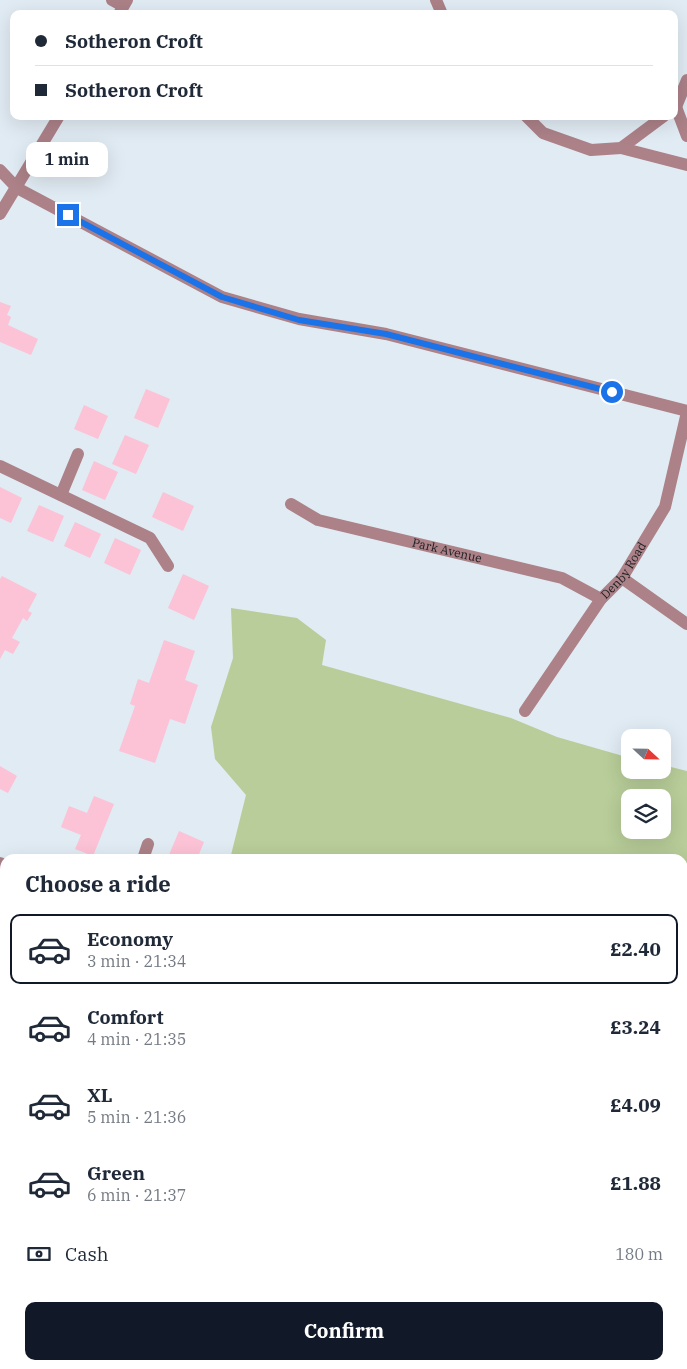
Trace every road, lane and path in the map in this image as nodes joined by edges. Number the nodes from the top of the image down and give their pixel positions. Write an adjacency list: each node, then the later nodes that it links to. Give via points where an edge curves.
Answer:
1 (687, 80): 2 (street)
2 (678, 101)
3 (678, 115): 7 (street)
4 (57, 120): 11 (street)
5 (530, 120): 8 (street, via 543,132 591,150)
6 (659, 120): 8 (street)
7 (687, 136)
8 (621, 148): 9 (street)
9 (687, 165)
10 (0, 170): 11 (street)
11 (17, 188): 12 (street); 13 (street, via 222,297 299,320 386,334)
12 (0, 214)
13 (687, 412): 19 (street, Denby Road, via 665,507)
14 (78, 454): 16 (street)
15 (0, 466): 16 (street)
16 (61, 495): 18 (street, via 150,538)
17 (292, 504): 20 (street, Park Avenue, via 318,520 562,578)
18 (168, 566)
19 (622, 578): 20 (street, Denby Road); 21 (street)
20 (601, 600): 22 (street, Denby Road)
21 (687, 624)
22 (525, 711)
23 (148, 844): 24 (street)
24 (145, 854)

